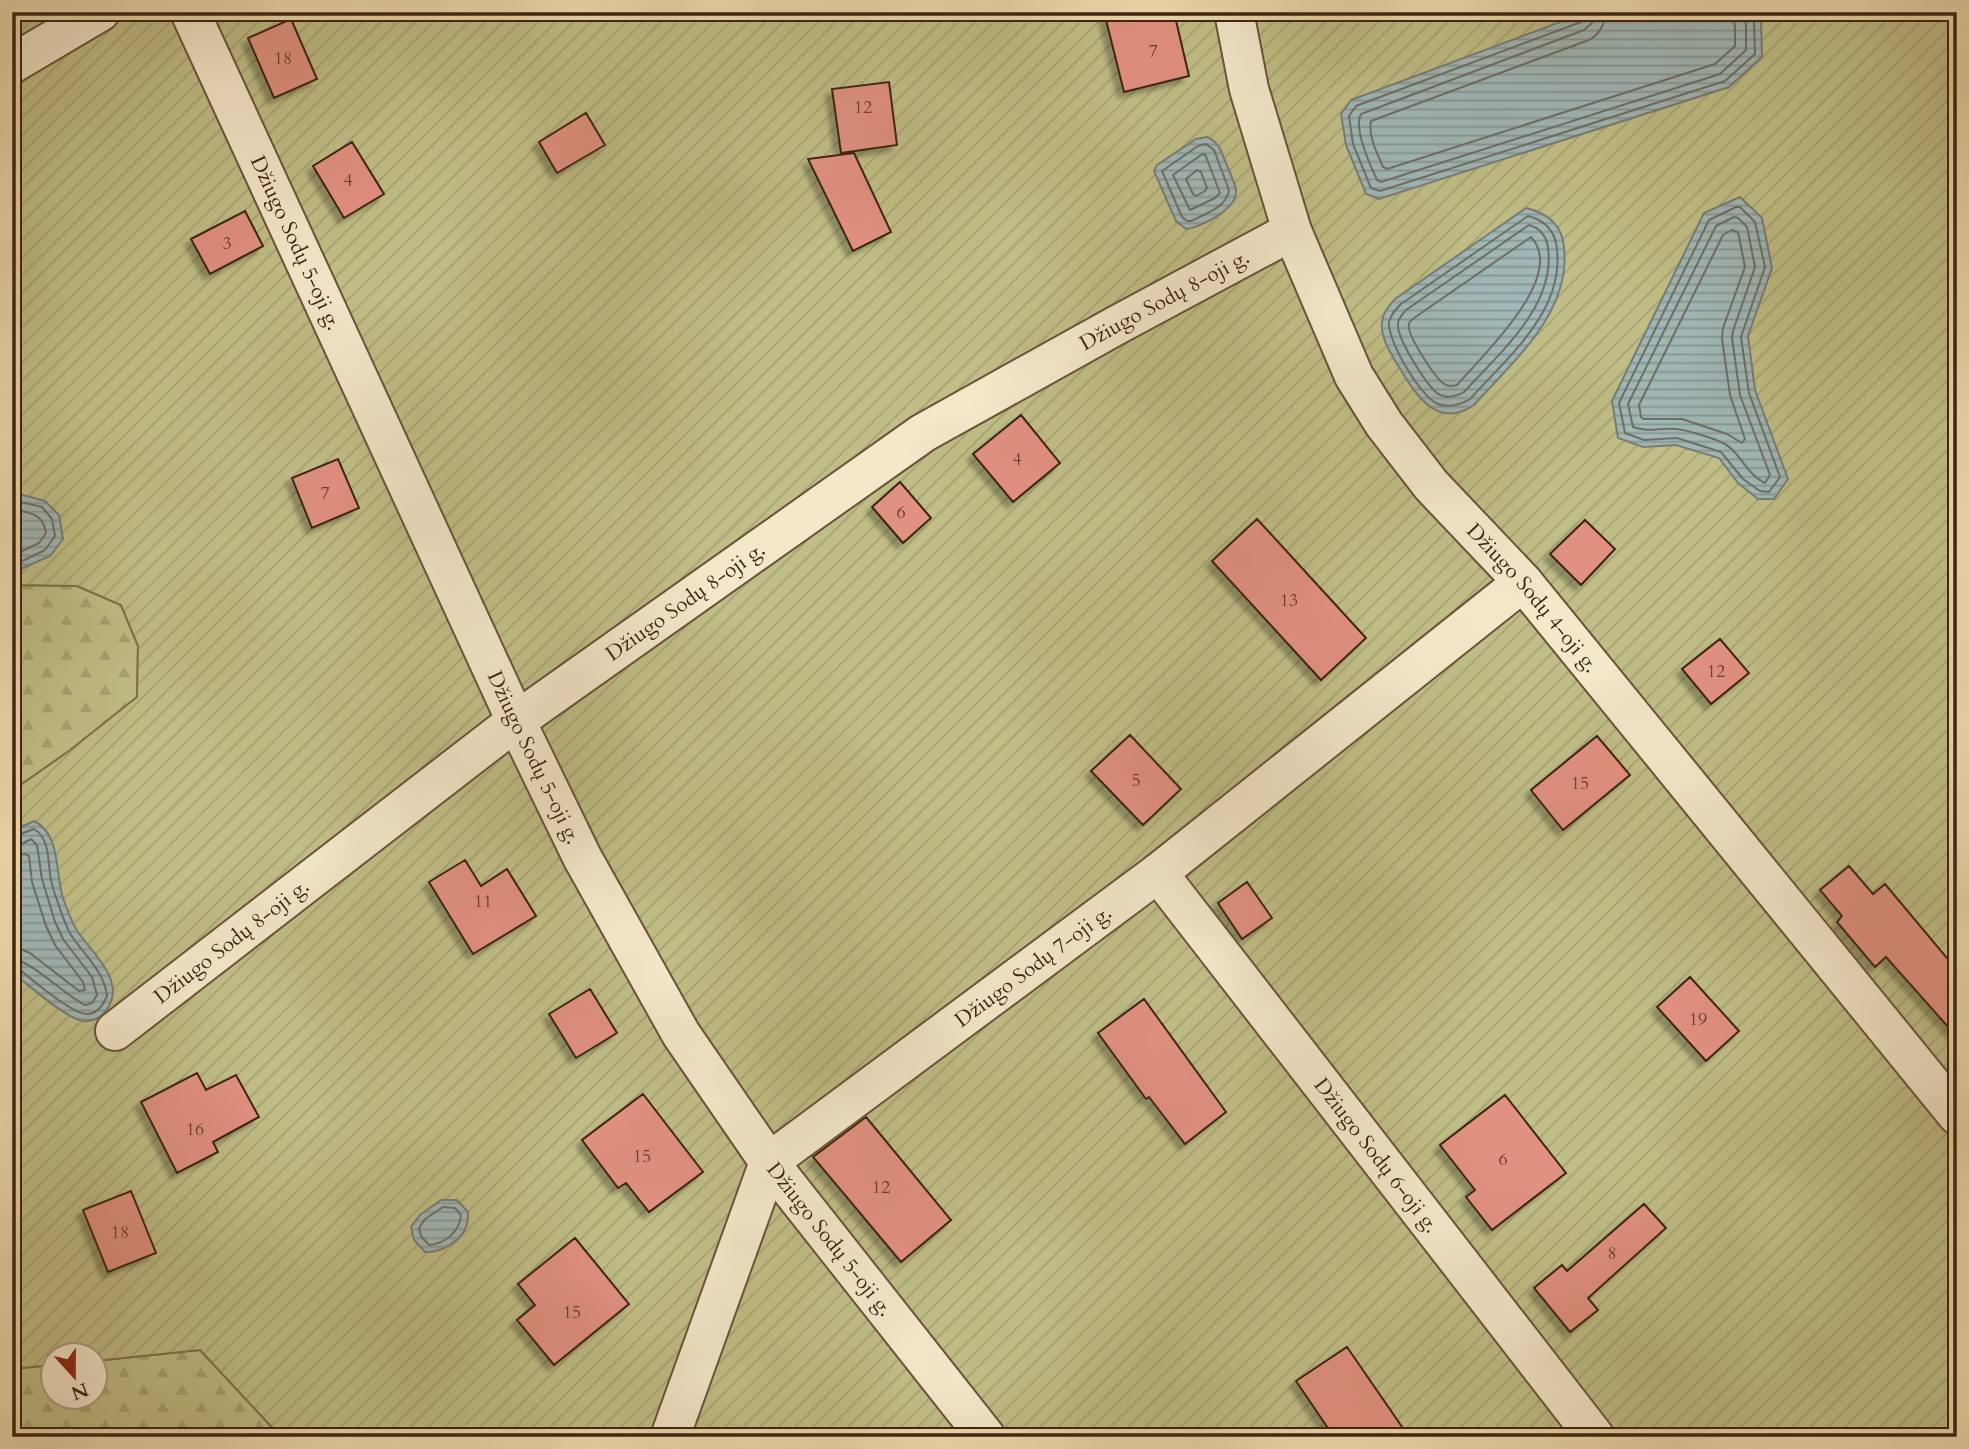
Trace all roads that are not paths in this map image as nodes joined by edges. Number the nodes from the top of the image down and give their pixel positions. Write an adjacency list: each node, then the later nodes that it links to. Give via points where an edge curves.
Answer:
1 (100, 12): 4 (street)
2 (190, 12): 7 (street, Džiugo Sodų 5-oji g.)
3 (1234, 12): 5 (street, Džiugo Sodų 4-oji g., via 1249,89)
4 (12, 64)
5 (1292, 231): 6 (street, Džiugo Sodų 4-oji g., via 1354,376 1384,424 1431,485); 7 (street, Džiugo Sodų 8-oji g., via 923,433)
6 (1523, 582): 8 (street, Džiugo Sodų 7-oji g.); 10 (street, Džiugo Sodų 4-oji g.)
7 (516, 721): 9 (street, Džiugo Sodų 8-oji g.); 11 (street, Džiugo Sodų 5-oji g., via 582,857 681,1034)
8 (1158, 873): 11 (street, Džiugo Sodų 7-oji g.); 14 (street, Džiugo Sodų 6-oji g.)
9 (115, 1031)
10 (1957, 1115)
11 (769, 1162): 12 (street); 13 (street, Džiugo Sodų 5-oji g.)
12 (670, 1437)
13 (986, 1437)
14 (1595, 1437)

